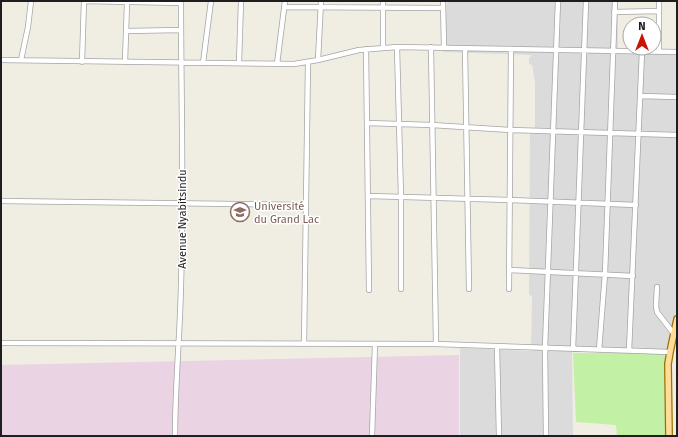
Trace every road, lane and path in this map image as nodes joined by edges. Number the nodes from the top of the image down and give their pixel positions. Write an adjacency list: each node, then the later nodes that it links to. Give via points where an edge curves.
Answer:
1 (31, 1): 39 (street)
2 (84, 1): 14 (street); 41 (street)
3 (211, 1): 45 (street)
4 (241, 1): 46 (street)
5 (285, 1): 15 (street)
6 (321, 1): 17 (street)
7 (383, 1): 16 (street)
8 (443, 1): 18 (street)
9 (558, 1): 31 (street)
10 (586, 1): 32 (street)
11 (615, 1): 20 (street)
12 (659, 1): 19 (street)
13 (181, 2): 14 (street); 22 (street, Avenue Nyabitsindu)
14 (127, 3): 23 (street)
15 (284, 7): 17 (street); 47 (street)
16 (383, 7): 17 (street); 18 (street); 24 (street)
17 (320, 8): 40 (street)
18 (443, 8): 27 (street)
19 (659, 11): 20 (street); 21 (street)
20 (614, 12): 33 (street)
21 (659, 16)
22 (181, 30): 23 (street); 44 (street, Avenue Nyabitsindu)
23 (126, 31): 42 (street)
24 (383, 47): 25 (street); 28 (street)
25 (397, 47): 26 (street); 51 (street)
26 (431, 47): 27 (street); 52 (street)
27 (444, 48): 29 (street)
28 (366, 49): 40 (street); 50 (street)
29 (465, 49): 30 (street); 53 (street)
30 (511, 49): 31 (street); 54 (street)
31 (556, 50): 32 (street); 55 (street)
32 (585, 51): 33 (street); 56 (street)
33 (613, 52): 34 (street); 57 (street)
34 (622, 52)
35 (662, 52): 36 (street)
36 (677, 52)
37 (642, 56): 48 (street)
38 (1, 60): 39 (street)
39 (21, 60): 41 (street)
40 (318, 60): 43 (street)
41 (82, 62): 42 (street)
42 (126, 62): 44 (street)
43 (308, 62): 47 (street); 70 (street)
44 (182, 63): 45 (street); 68 (street, Avenue Nyabitsindu)
45 (203, 63): 46 (street)
46 (238, 63): 47 (street)
47 (278, 64)
48 (640, 96): 49 (street); 58 (street)
49 (677, 97)
50 (367, 123): 51 (street); 60 (street)
51 (399, 124): 52 (street); 61 (street)
52 (432, 125): 53 (street); 62 (street)
53 (466, 127): 54 (street); 63 (street)
54 (511, 130): 55 (street); 64 (street)
55 (553, 131): 56 (street); 66 (street)
56 (582, 132): 57 (street); 67 (street)
57 (609, 133): 58 (street); 69 (street)
58 (638, 134): 59 (street); 71 (street)
59 (677, 135)
60 (369, 196): 61 (street); 81 (street)
61 (401, 197): 62 (street); 78 (street)
62 (432, 198): 63 (street); 88 (street)
63 (468, 199): 64 (street); 79 (street)
64 (510, 200): 66 (street); 72 (street)
65 (1, 201): 68 (street)
66 (550, 202): 67 (street); 73 (street)
67 (578, 203): 69 (street); 74 (street)
68 (182, 204): 70 (street); 85 (street, Avenue Nyabitsindu)
69 (607, 204): 71 (street); 75 (street)
70 (305, 205): 86 (street)
71 (636, 205): 76 (street)
72 (510, 270): 73 (street); 80 (street)
73 (548, 272): 74 (street); 90 (street)
74 (576, 273): 75 (street); 91 (street)
75 (605, 274): 76 (street); 92 (street)
76 (633, 276): 93 (street)
77 (658, 287): 83 (street, via 657,312)
78 (401, 289)
79 (469, 289)
80 (509, 289)
81 (369, 290)
82 (677, 319): 83 (main road)
83 (674, 334): 94 (main road)
84 (1, 343): 85 (street)
85 (179, 344): 86 (street); 95 (street, Avenue Nyabitsindu)
86 (304, 344): 87 (street)
87 (374, 344): 88 (street); 96 (street)
88 (436, 344): 89 (street)
89 (497, 347): 90 (street); 97 (street)
90 (545, 348): 91 (street); 98 (street)
91 (573, 349): 92 (street)
92 (599, 350): 93 (street)
93 (629, 351): 94 (street)
94 (670, 352): 99 (main road)
95 (175, 436)
96 (372, 436)
97 (499, 436)
98 (546, 436)
99 (669, 436)

